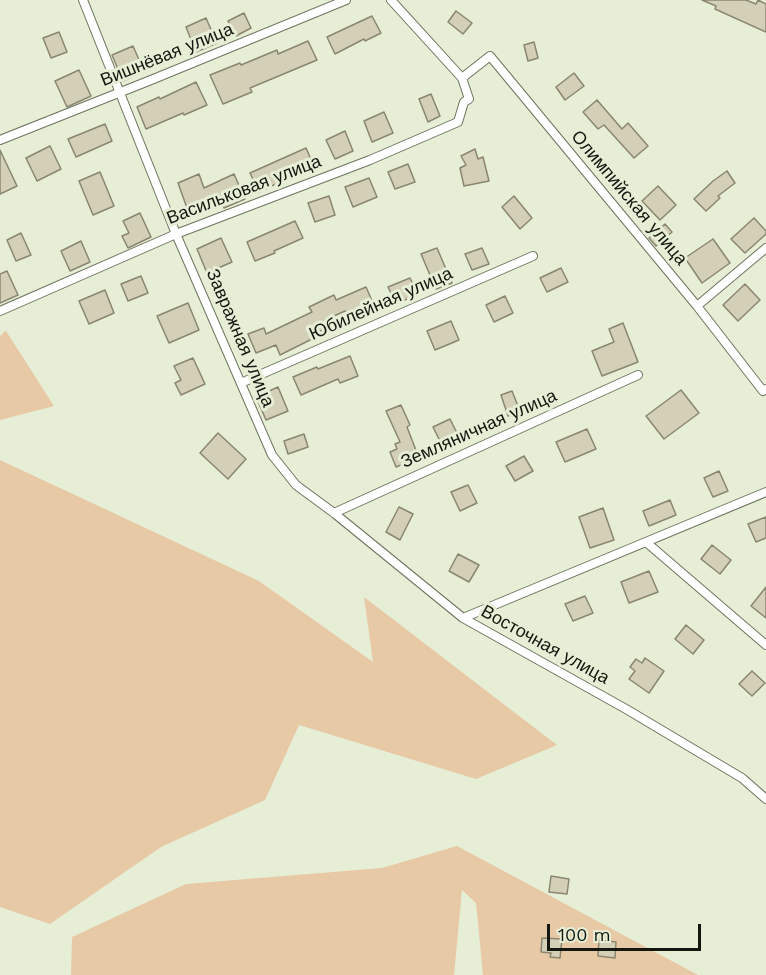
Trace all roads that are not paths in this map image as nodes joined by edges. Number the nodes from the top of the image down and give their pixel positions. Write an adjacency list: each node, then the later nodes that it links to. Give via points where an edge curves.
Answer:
1 (83, 0): 5 (street, Завражная улица)
2 (346, 0): 5 (street, Вишнёвая улица)
3 (391, 0): 4 (street)
4 (462, 78): 7 (street, Васильковая улица, via 468,99 458,122); 10 (street, Олимпийская улица, via 490,56)
5 (120, 93): 6 (street, Вишнёвая улица); 7 (street, Завражная улица)
6 (0, 140)
7 (177, 234): 11 (street, Васильковая улица); 13 (street, Завражная улица)
8 (766, 248): 10 (street)
9 (533, 255): 13 (street, Юбилейная улица)
10 (697, 306): 14 (street, Олимпийская улица)
11 (0, 311)
12 (638, 375): 16 (street, Земляничная улица)
13 (241, 383): 16 (street, Завражная улица, via 272,456 296,485)
14 (765, 392)
15 (766, 492): 17 (street, Восточная улица)
16 (334, 513): 18 (street, Завражная улица)
17 (646, 542): 18 (street, Восточная улица); 19 (street)
18 (463, 618): 20 (street, Восточная улица, via 742,778)
19 (766, 645)
20 (766, 799)

